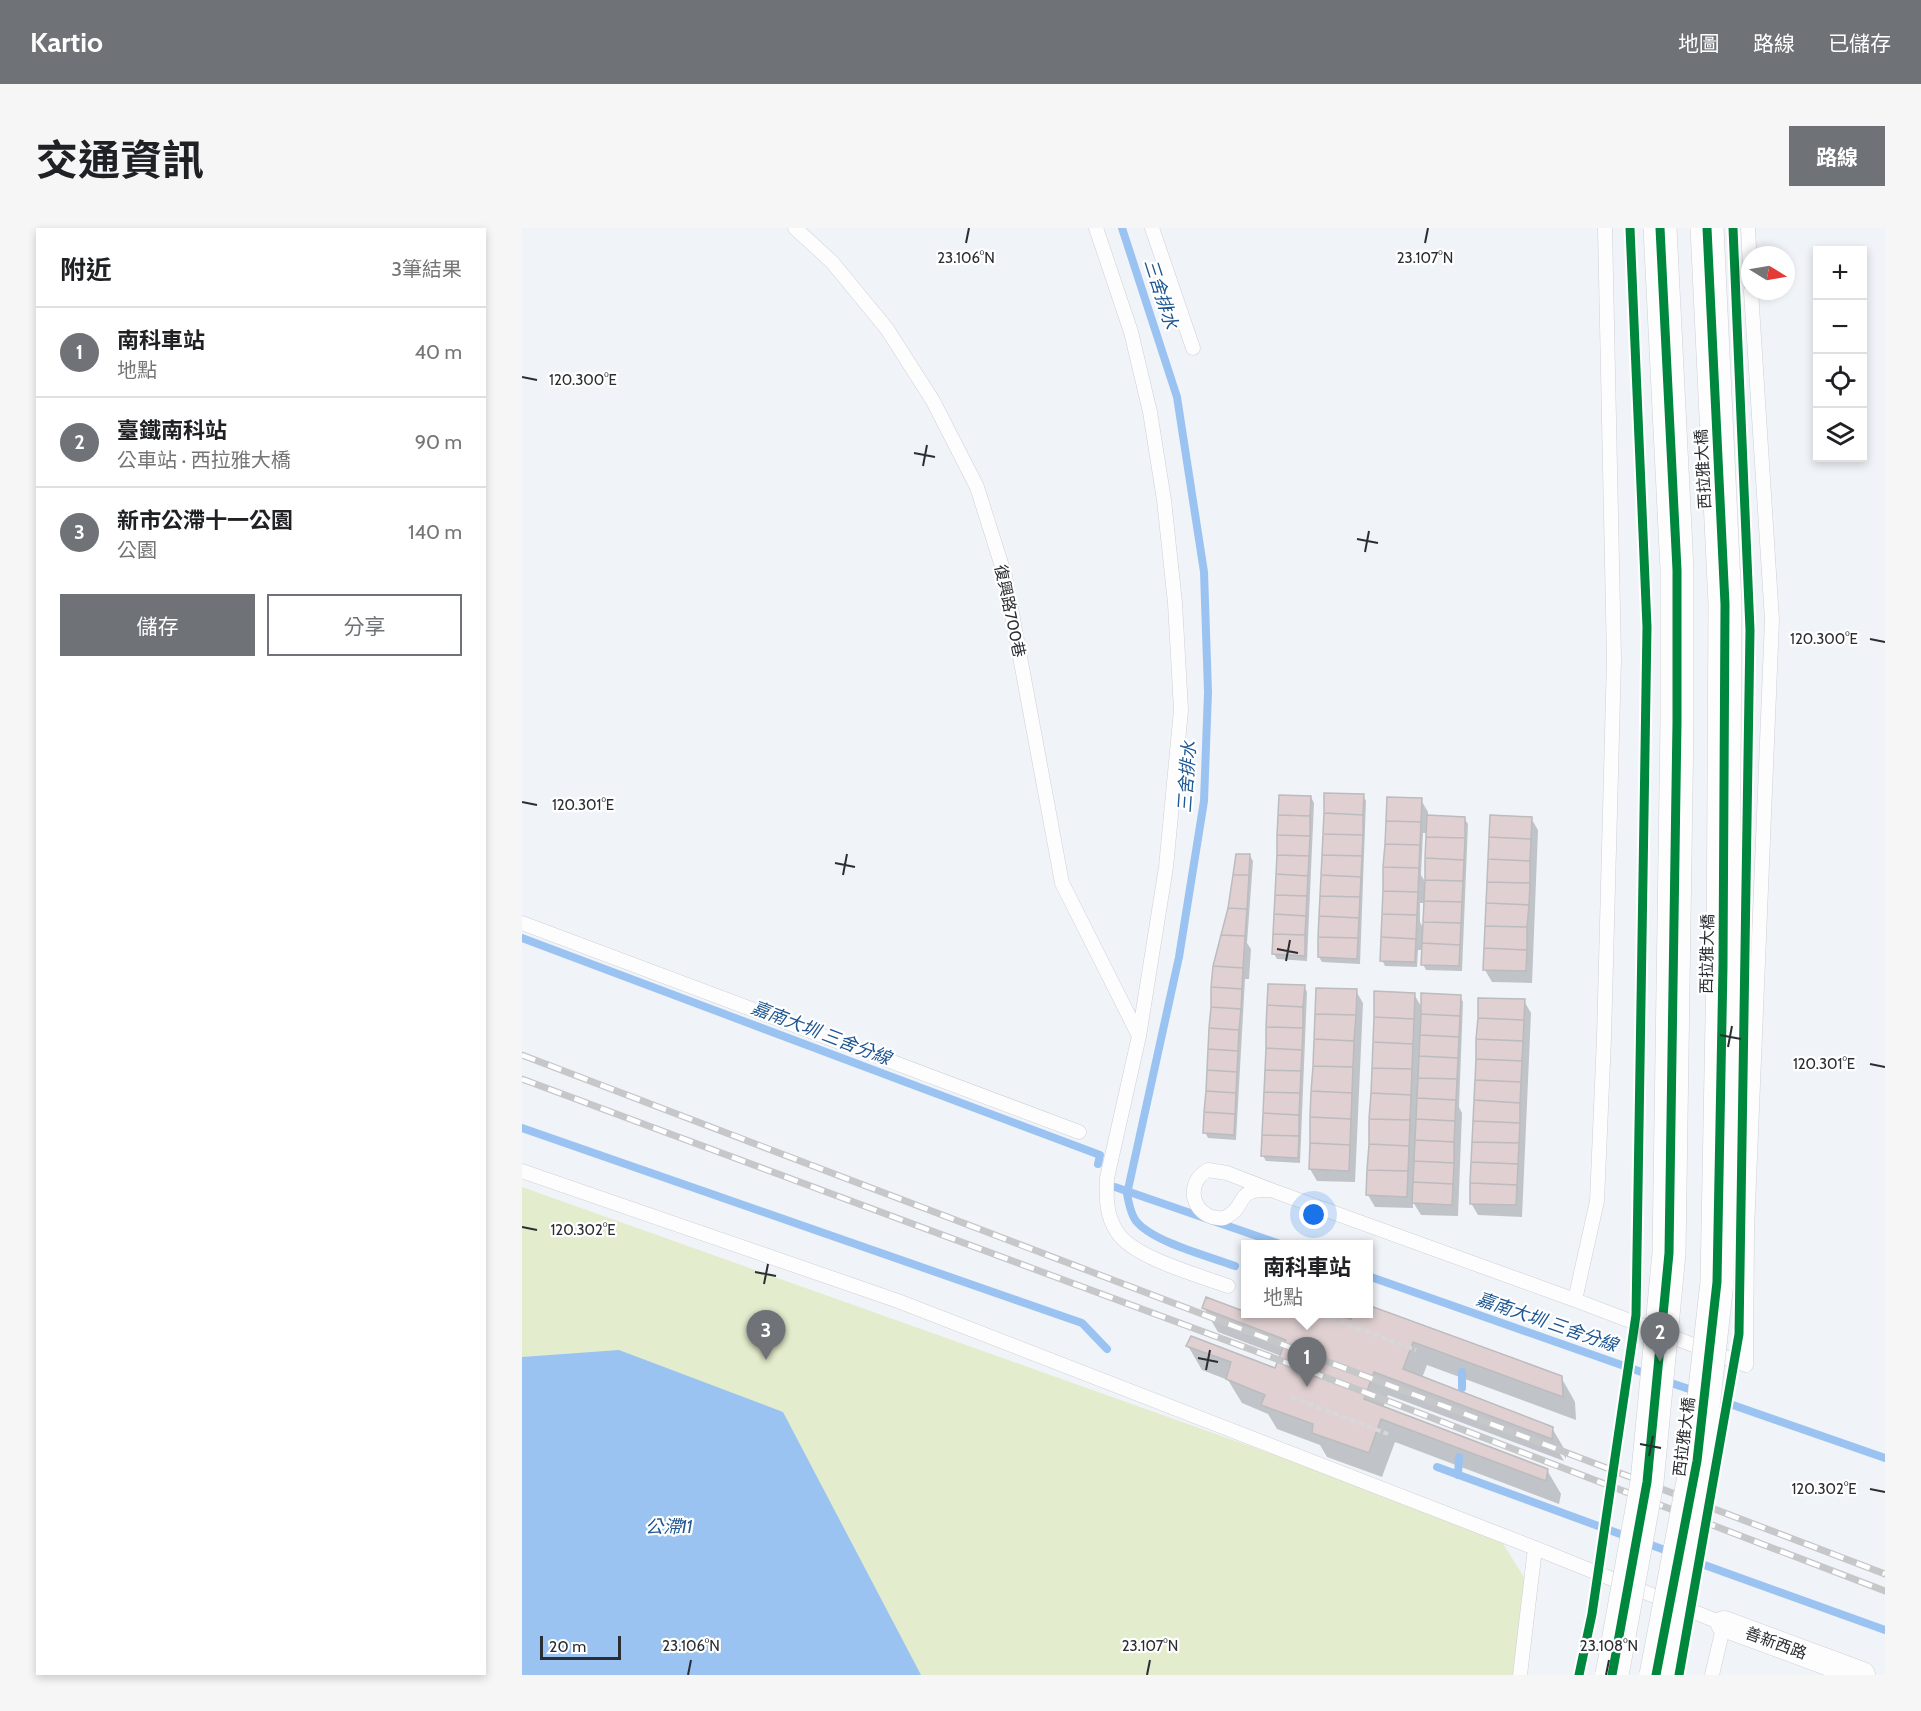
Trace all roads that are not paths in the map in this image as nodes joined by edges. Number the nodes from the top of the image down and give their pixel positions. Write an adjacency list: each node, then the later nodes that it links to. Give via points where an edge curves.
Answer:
1 (795, 228): 12 (lane, 復興路700巷, via 832,262 887,329 933,401 976,487 1005,576 1062,883)
2 (1096, 228): 12 (lane, via 1131,332 1150,412 1175,603 1181,710 1166,867)
3 (1152, 228): 10 (lane)
4 (1605, 228): 17 (lane, via 1614,659 1605,1003 1597,1201)
5 (1660, 228): 21 (street, 西拉雅大橋, bridge, via 1677,582 1669,1253 1647,1482)
6 (1707, 228): 22 (street, 西拉雅大橋, bridge, via 1725,604 1717,1282 1697,1461)
7 (1748, 228): 8 (lane)
8 (1749, 246)
9 (1752, 300): 17 (lane, via 1772,620 1747,1218 1746,1365)
10 (1193, 348)
11 (522, 923): 13 (lane)
12 (1139, 1036): 16 (lane, via 1107,1178 1109,1216 1117,1233 1144,1254)
13 (1079, 1132)
14 (522, 1172): 18 (lane, via 898,1301)
15 (1271, 1190): 15 (lane, via 1208,1170 1197,1180 1194,1198 1204,1214 1220,1218 1237,1209 1250,1191); 17 (lane)
16 (1228, 1286)
17 (1575, 1300)
18 (1535, 1548): 19 (lane); 20 (lane)
19 (1724, 1624): 23 (lane); 24 (street, 善新西路)
20 (1520, 1675)
21 (1612, 1675)
22 (1656, 1675)
23 (1712, 1675)
24 (1862, 1675)

